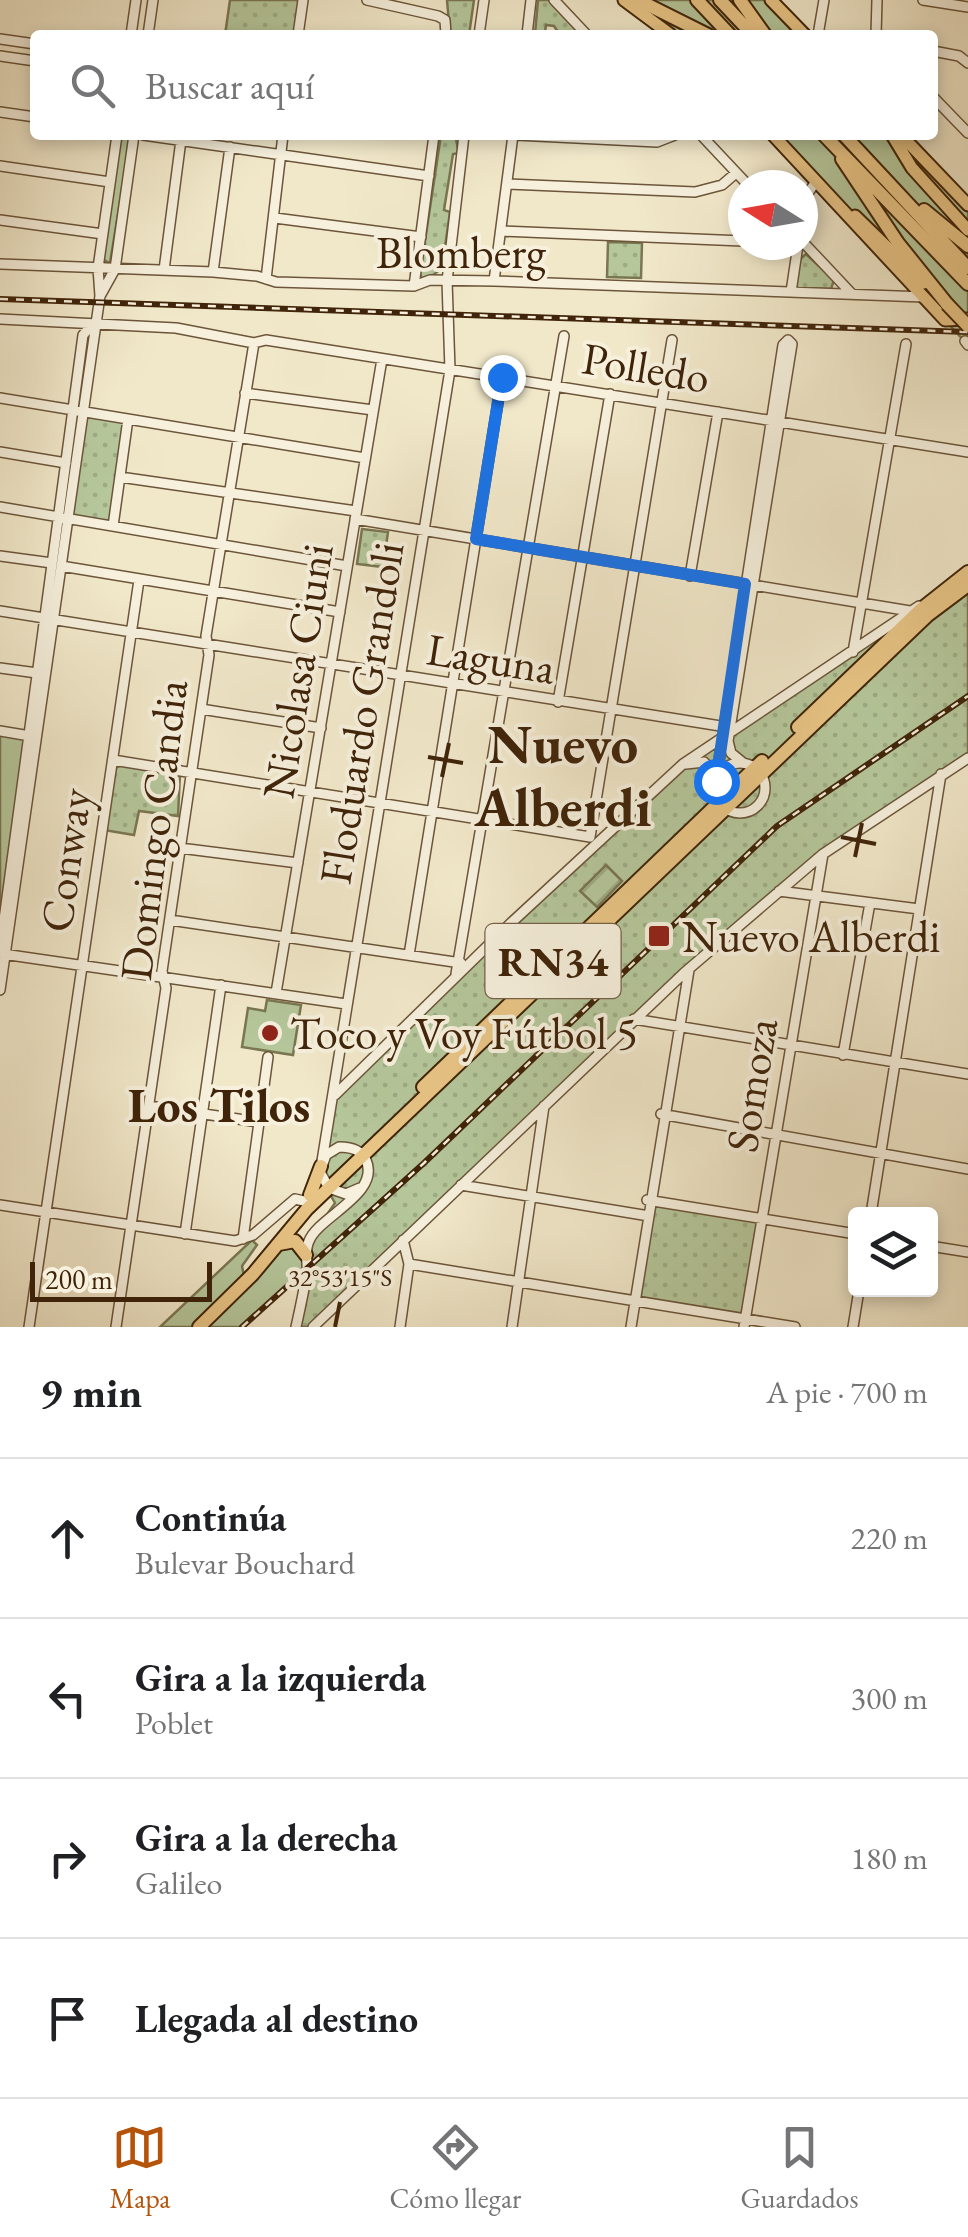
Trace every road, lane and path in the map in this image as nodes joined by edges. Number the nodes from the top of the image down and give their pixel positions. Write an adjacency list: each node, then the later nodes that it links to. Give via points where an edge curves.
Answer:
1 (136, 0): 18 (street)
2 (153, 0): 19 (street)
3 (303, 0): 20 (street)
4 (366, 0): 21 (street, via 445,20)
5 (484, 0): 22 (street)
6 (532, 0): 23 (street)
7 (624, 0): 25 (main road)
8 (638, 0): 26 (highway)
9 (697, 0): 27 (highway)
10 (720, 0): 28 (highway)
11 (740, 0): 29 (highway)
12 (771, 0): 30 (main road)
13 (824, 0): 31 (street)
14 (877, 0): 32 (street)
15 (924, 0): 17 (street)
16 (559, 1): 24 (street)
17 (968, 7)
18 (132, 30)
19 (149, 30)
20 (299, 30)
21 (446, 30)
22 (480, 30)
23 (528, 30)
24 (582, 30)
25 (665, 30)
26 (698, 30)
27 (725, 30)
28 (747, 30)
29 (761, 30)
30 (800, 30)
31 (819, 30)
32 (876, 30)
33 (0, 39): 34 (street)
34 (30, 43)
35 (938, 52): 38 (street)
36 (0, 56): 37 (street)
37 (30, 60)
38 (968, 63)
39 (938, 102): 42 (street)
40 (0, 112): 41 (street)
41 (30, 116)
42 (968, 133)
43 (116, 140): 66 (street)
44 (133, 140): 84 (street)
45 (182, 140): 58 (street); 85 (street)
46 (283, 140): 60 (street)
47 (433, 140): 64 (street)
48 (463, 140): 88 (street, Floduardo Grandoli)
49 (514, 140): 67 (street)
50 (616, 140): 51 (street)
51 (662, 140)
52 (706, 140): 62 (street)
53 (777, 140): 63 (main road)
54 (829, 140): 59 (highway)
55 (849, 140): 69 (highway)
56 (895, 140): 73 (main road)
57 (906, 140): 70 (main road)
58 (230, 147): 60 (street); 86 (street)
59 (836, 148): 90 (highway); 96 (highway, via 851,178)
60 (282, 156): 64 (street); 71 (street)
61 (0, 166): 66 (street)
62 (734, 170)
63 (804, 170)
64 (429, 176): 76 (street)
65 (728, 179): 67 (street, via 695,192)
66 (110, 182): 75 (street)
67 (507, 184): 74 (street)
68 (818, 186): 95 (main road); 96 (main road)
69 (901, 196): 78 (highway); 83 (highway)
70 (968, 205)
71 (275, 218): 76 (street); 87 (street)
72 (0, 220): 75 (street)
73 (968, 230)
74 (501, 231): 77 (street); 89 (street)
75 (103, 234): 82 (street)
76 (421, 237): 91 (street)
77 (728, 239)
78 (968, 246)
79 (797, 260): 92 (street)
80 (817, 260): 93 (street)
81 (0, 264): 82 (street, Blomberg)
82 (98, 268): 84 (street, Blomberg); 94 (street)
83 (968, 268)
84 (115, 269): 85 (street, Blomberg); 94 (street)
85 (164, 270): 86 (street, Blomberg)
86 (213, 272): 87 (street, Blomberg)
87 (266, 279): 91 (street, Blomberg)
88 (447, 280): 89 (street, Blomberg); 91 (street, Blomberg); 105 (street, Floduardo Grandoli)
89 (494, 281): 92 (street, Blomberg)
90 (968, 284)
91 (414, 286)
92 (791, 292): 93 (street, Blomberg)
93 (852, 294): 95 (street, Blomberg)
94 (100, 296): 99 (street)
95 (924, 297): 98 (main road, via 945,320)
96 (943, 300): 98 (highway, bridge)
97 (0, 319): 99 (street, Polledo)
98 (968, 322)
99 (94, 324): 102 (street, Polledo, via 176,328); 113 (street)
100 (564, 336): 107 (street)
101 (672, 340): 111 (street)
102 (254, 342): 104 (street, Polledo); 108 (street, Domingo Candia)
103 (906, 344): 118 (street)
104 (382, 359): 105 (street, Polledo); 112 (street, Nicolasa Ciuni)
105 (450, 370): 106 (street, Polledo); 129 (street, Floduardo Grandoli)
106 (502, 377): 107 (street, Polledo); 130 (street)
107 (556, 385): 109 (street, Polledo); 132 (street)
108 (246, 393): 112 (street); 117 (street, Domingo Candia)
109 (610, 394): 111 (street, Polledo); 134 (street)
110 (0, 398): 113 (street)
111 (662, 402): 114 (street, Polledo); 137 (street)
112 (373, 410): 121 (street, Nicolasa Ciuni)
113 (77, 411): 115 (street); 122 (street); 127 (street)
114 (718, 412): 116 (street, Polledo); 139 (street)
115 (128, 419): 117 (street); 123 (street)
116 (775, 421): 116 (street, via 792,344 788,340 783,342); 118 (street, Polledo); 141 (street)
117 (238, 437): 121 (street); 124 (street, Domingo Candia)
118 (889, 440): 120 (street, Polledo); 145 (street)
119 (0, 452): 122 (street)
120 (968, 452)
121 (365, 458): 126 (street, Nicolasa Ciuni)
122 (66, 463): 127 (street)
123 (120, 476): 124 (street); 128 (street)
124 (229, 492): 126 (street); 131 (street, Domingo Candia)
125 (0, 507): 127 (street)
126 (356, 515): 129 (street); 136 (street, Nicolasa Ciuni)
127 (63, 519): 128 (street); 135 (street)
128 (113, 526): 131 (street)
129 (424, 531): 130 (street); 156 (street, Floduardo Grandoli)
130 (476, 539): 132 (street); 157 (street)
131 (220, 546): 136 (street); 143 (street, Domingo Candia)
132 (528, 548): 134 (street); 158 (street)
133 (0, 556): 135 (street)
134 (582, 557): 137 (street); 159 (street)
135 (57, 564): 140 (street); 149 (street)
136 (348, 566): 148 (street, Nicolasa Ciuni)
137 (634, 566): 139 (street); 161 (street)
138 (968, 572): 144 (highway, RN34)
139 (690, 576): 141 (street)
140 (139, 580): 143 (street); 150 (street, Conway)
141 (749, 585): 145 (street); 163 (street)
142 (968, 585): 169 (highway, RN34)
143 (213, 593): 148 (street); 151 (street, Domingo Candia)
144 (936, 597): 147 (street); 169 (highway, RN34)
145 (860, 604): 147 (street); 152 (street)
146 (0, 610): 149 (street, Laguna)
147 (910, 611): 152 (street)
148 (340, 612): 153 (street, Nicolasa Ciuni)
149 (49, 618): 150 (street, Laguna); 155 (street); 165 (street)
150 (131, 632): 151 (street, Laguna); 167 (street, Conway)
151 (207, 644): 153 (street, Laguna); 160 (street, Domingo Candia)
152 (853, 652): 163 (street)
153 (331, 664): 156 (street, Laguna); 162 (street, Nicolasa Ciuni)
154 (0, 668): 155 (street)
155 (37, 673): 165 (street)
156 (401, 676): 157 (street, Laguna); 174 (street, Floduardo Grandoli)
157 (452, 684): 158 (street, Laguna); 176 (street)
158 (504, 693): 159 (street, Laguna); 177 (street)
159 (558, 702): 161 (street, Laguna)
160 (201, 708): 162 (street); 170 (street, Domingo Candia)
161 (612, 710): 163 (street, Laguna); 178 (street)
162 (320, 728): 173 (street, Nicolasa Ciuni)
163 (727, 730): 168 (street); 169 (street, via 728,746); 172 (street)
164 (0, 731): 165 (street)
165 (33, 737): 180 (street); 191 (street)
166 (968, 758): 171 (street)
167 (112, 760): 170 (street); 194 (street, Conway)
168 (683, 764): 172 (street, via 704,762); 178 (street)
169 (753, 768): 172 (street, via 728,765); 175 (highway, RN34); 175 (street, via 765,794 756,808 742,813)
170 (191, 774): 173 (street); 181 (street, Domingo Candia)
171 (941, 774): 182 (street); 187 (street)
172 (716, 778): 175 (street)
173 (310, 793): 174 (street); 183 (street, Nicolasa Ciuni)
174 (380, 804): 176 (street); 190 (street, Floduardo Grandoli)
175 (723, 805): 216 (highway, RN34)
176 (432, 812): 177 (street); 192 (street)
177 (482, 820): 178 (street); 193 (street)
178 (592, 841): 193 (street)
179 (0, 846): 180 (street)
180 (14, 848): 191 (street)
181 (180, 848): 183 (street); 188 (street, Domingo Candia)
182 (824, 854): 184 (street); 185 (street, Somoza)
183 (298, 863): 189 (street, Nicolasa Ciuni)
184 (779, 891): 185 (street); 195 (street)
185 (816, 896): 186 (street); 203 (street, Somoza)
186 (870, 903): 187 (street); 204 (street)
187 (919, 910): 206 (street)
188 (170, 920): 189 (street); 196 (street, Domingo Candia)
189 (286, 936): 190 (street); 199 (street, Nicolasa Ciuni)
190 (356, 947): 192 (street); 200 (street, Floduardo Grandoli)
191 (2, 954): 194 (street); 198 (street)
192 (409, 955): 193 (street)
193 (463, 964): 208 (street)
194 (82, 966): 196 (street); 228 (street, Conway)
195 (687, 970): 201 (street); 202 (street)
196 (164, 978): 197 (street); 209 (street, Domingo Candia)
197 (221, 985): 199 (street); 211 (street)
198 (0, 990)
199 (276, 994): 200 (street)
200 (346, 1004): 208 (street, Floduardo Grandoli)
201 (634, 1020): 202 (street); 210 (street)
202 (678, 1027): 203 (street); 212 (street)
203 (790, 1046): 204 (street); 215 (street, Somoza)
204 (843, 1055): 206 (street)
205 (268, 1057): 214 (street)
206 (895, 1064): 207 (street); 217 (street)
207 (968, 1074)
208 (333, 1097): 213 (street, Floduardo Grandoli)
209 (149, 1106): 211 (street); 232 (street, Domingo Candia)
210 (544, 1106): 220 (street); 223 (street)
211 (203, 1114): 214 (street); 234 (street)
212 (664, 1114): 215 (street); 225 (street)
213 (329, 1120): 216 (street, via 334,1136); 218 (street, Floduardo Grandoli)
214 (259, 1122): 235 (street)
215 (776, 1133): 217 (street); 231 (street, Somoza)
216 (355, 1151): 218 (street, via 332,1150); 221 (highway, RN34); 222 (street, via 368,1171)
217 (881, 1152): 219 (street); 227 (street)
218 (322, 1164): 221 (street, Floduardo Grandoli); 224 (highway, RN34)
219 (968, 1169)
220 (461, 1185): 223 (street); 236 (street)
221 (328, 1187): 222 (street, via 346,1194); 224 (highway, RN34); 230 (street, via 335,1204); 237 (highway, RN34)
222 (360, 1188): 230 (street)
223 (533, 1197): 229 (street); 242 (street)
224 (307, 1198): 235 (street, via 295,1199); 245 (highway, RN34)
225 (649, 1200): 229 (street); 231 (street)
226 (0, 1205): 228 (street)
227 (872, 1207)
228 (45, 1212): 232 (street); 247 (street, Conway)
229 (647, 1216): 244 (street)
230 (330, 1217): 240 (street, via 313,1234)
231 (762, 1219): 233 (street); 246 (street, Somoza)
232 (131, 1226): 234 (street); 248 (street, Domingo Candia)
233 (848, 1233)
234 (186, 1234): 235 (street)
235 (243, 1238)
236 (403, 1240): 241 (street); 251 (street)
237 (277, 1245): 240 (highway, via 294,1241); 245 (highway, RN34)
238 (938, 1247): 239 (street)
239 (968, 1252)
240 (306, 1254): 250 (street)
241 (409, 1264): 242 (street); 252 (street)
242 (520, 1282): 244 (street); 253 (street)
243 (858, 1297): 256 (street)
244 (633, 1300): 246 (street); 254 (street)
245 (225, 1301): 249 (highway, RN34)
246 (745, 1323): 255 (street)
247 (29, 1327)
248 (116, 1327)
249 (199, 1327)
250 (296, 1327)
251 (313, 1327)
252 (400, 1327)
253 (512, 1327)
254 (628, 1327)
255 (795, 1327)
256 (853, 1327)

